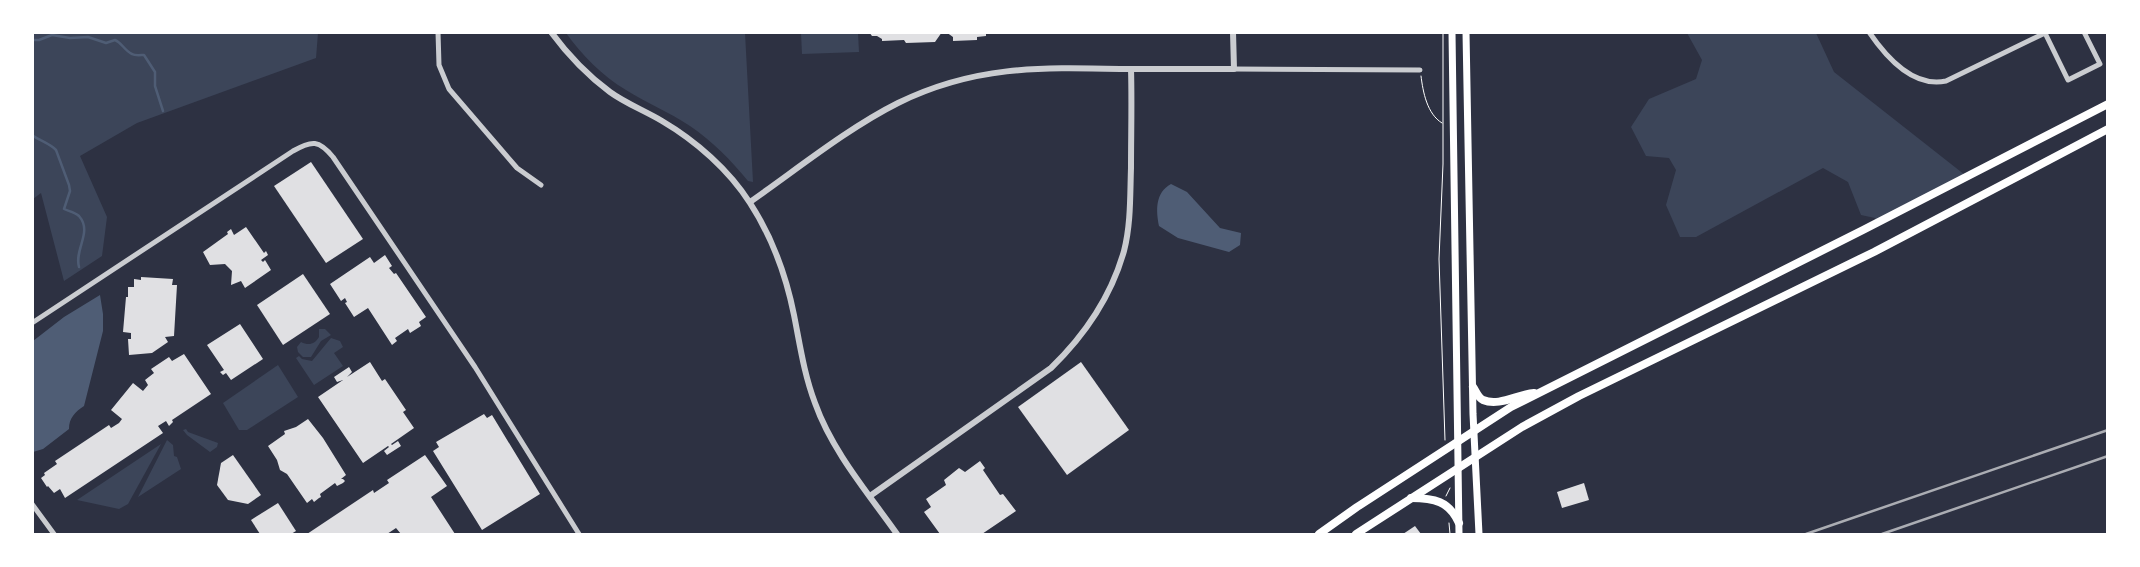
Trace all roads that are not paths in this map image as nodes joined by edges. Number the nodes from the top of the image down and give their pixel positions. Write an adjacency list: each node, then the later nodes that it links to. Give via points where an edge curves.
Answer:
1 (438, 32): 14 (street, via 439,64 449,89 516,168)
2 (551, 32): 15 (street, via 581,68 611,93 692,140 723,169)
3 (1234, 32): 10 (street)
4 (1452, 32): 20 (main road)
5 (1466, 32): 17 (main road)
6 (1869, 32): 7 (street, via 1905,71 1922,82 1937,83)
7 (2045, 32): 8 (street, via 2068,80 2100,64)
8 (2084, 32)
9 (1132, 69): 10 (street); 15 (street, via 1012,69 935,87 868,120); 23 (street, via 1128,232 1115,276 1098,313 1074,346 1051,368)
10 (1234, 69): 11 (street)
11 (1420, 70)
12 (2108, 104): 18 (main road)
13 (2108, 129): 21 (main road, via 1874,252 1579,396)
14 (541, 185)
15 (750, 202): 23 (street, via 772,240 788,286 801,358 815,404 830,436)
16 (32, 323): 28 (street, via 293,150 310,142 319,143 333,157 470,360)
17 (1473, 388): 18 (main road, via 1482,400 1494,401); 19 (main road)
18 (1541, 392): 19 (main road)
19 (1475, 429): 20 (main road); 21 (main road)
20 (1457, 442): 22 (main road); 30 (main road)
21 (1476, 455): 22 (main road); 33 (main road)
22 (1458, 468): 24 (main road); 26 (main road)
23 (870, 496): 29 (street)
24 (1411, 498): 26 (main road, via 1442,502 1451,509); 31 (main road)
25 (32, 504): 27 (street)
26 (1459, 523): 32 (main road)
27 (54, 534)
28 (578, 534)
29 (897, 534)
30 (1319, 534)
31 (1356, 534)
32 (1459, 534)
33 (1479, 534)

